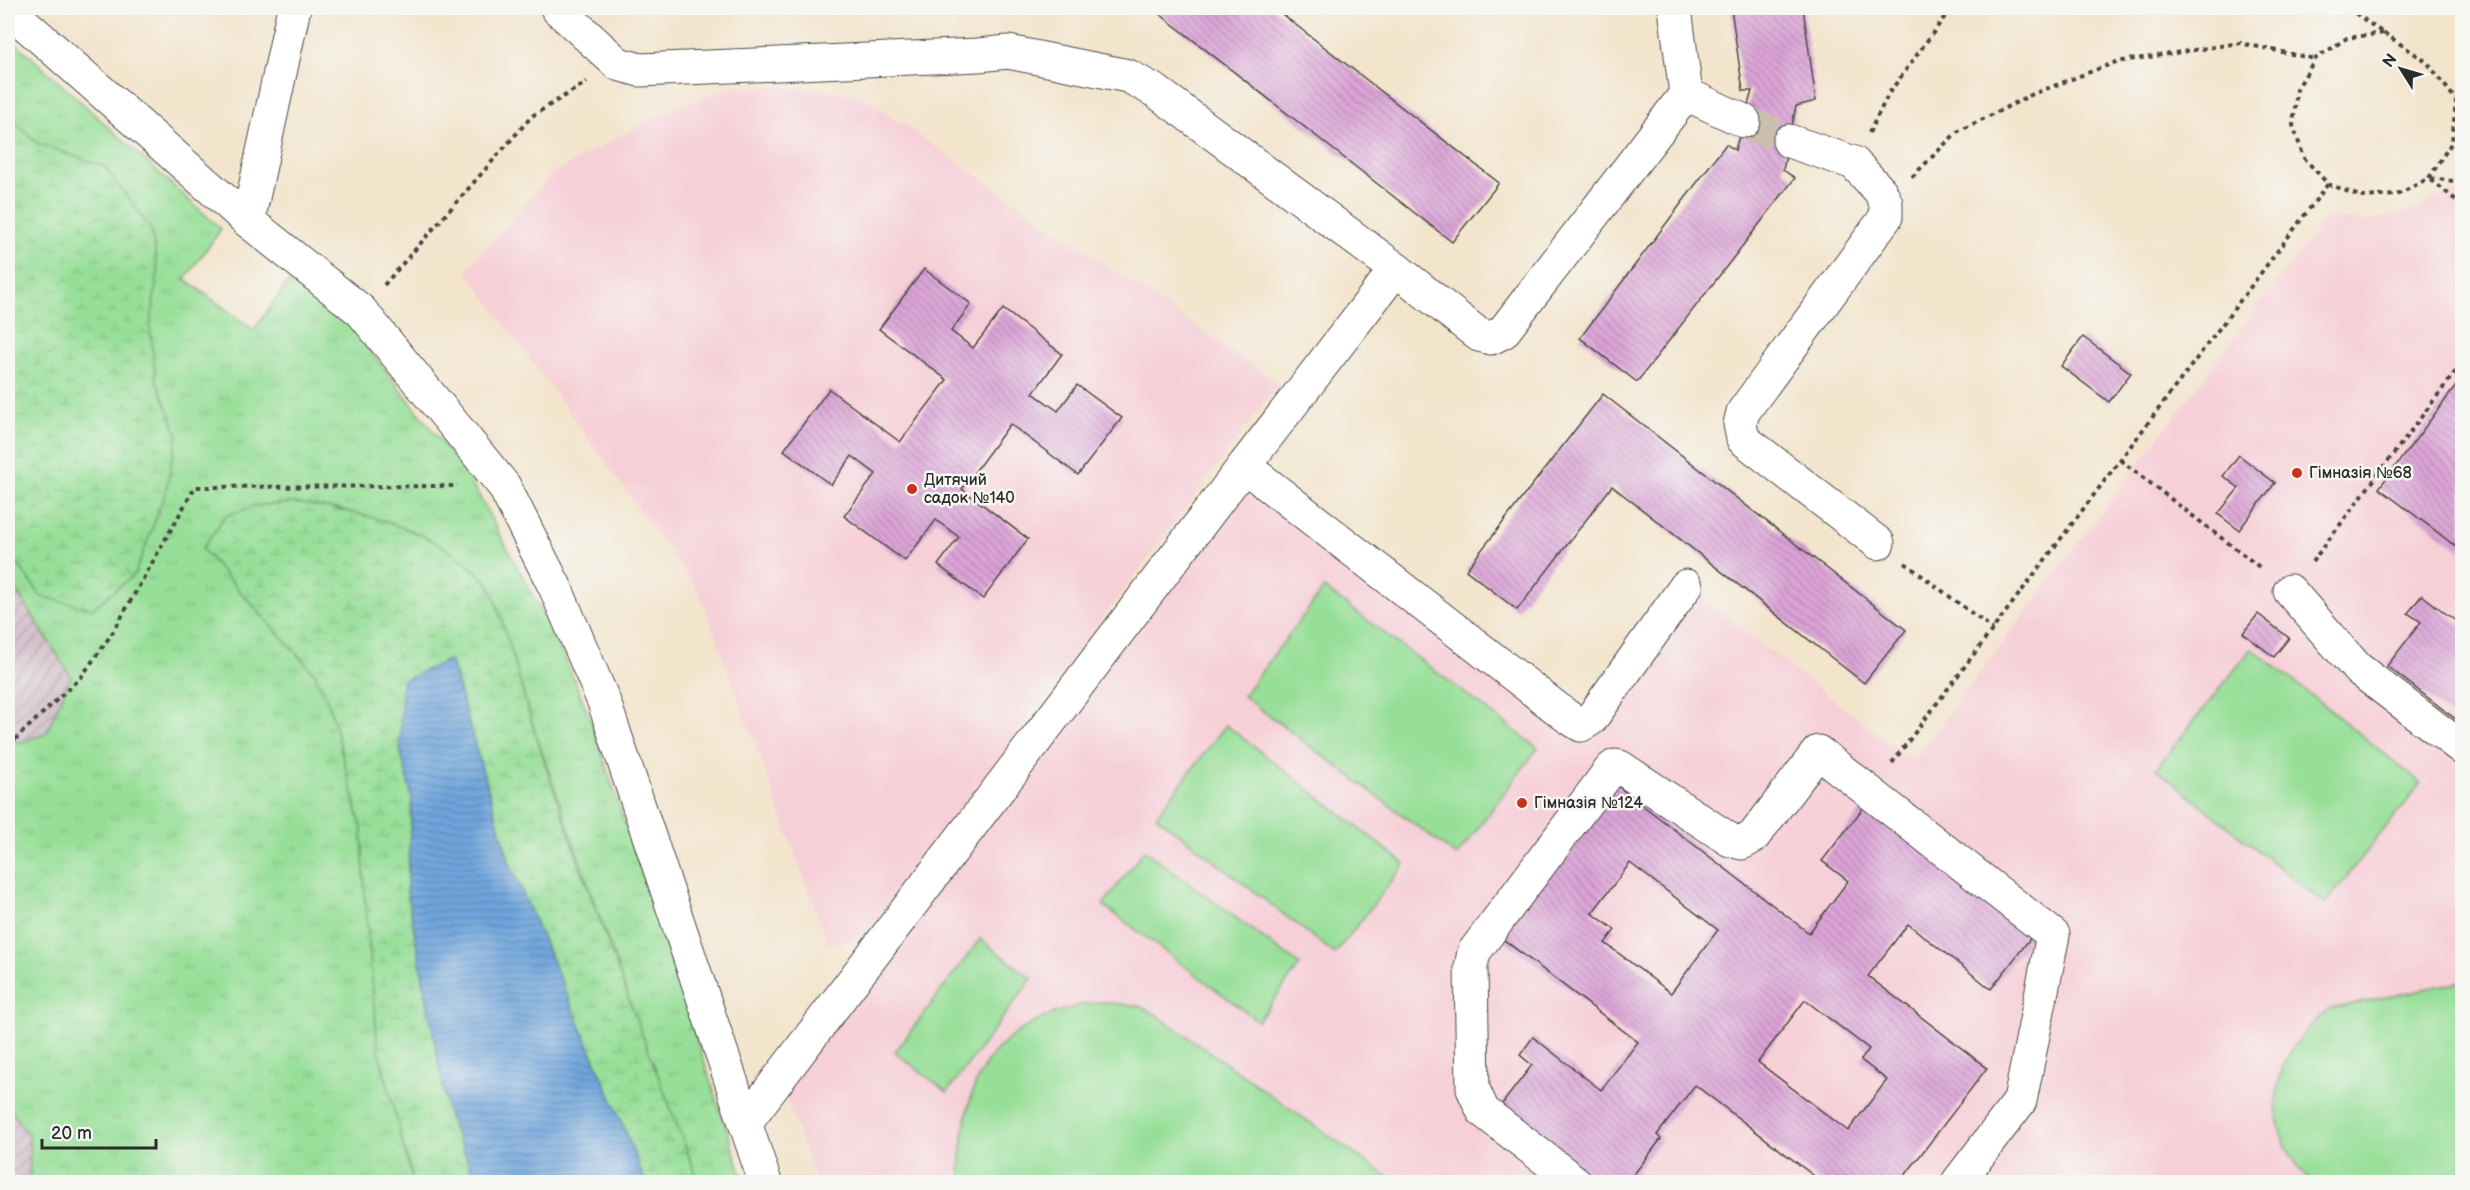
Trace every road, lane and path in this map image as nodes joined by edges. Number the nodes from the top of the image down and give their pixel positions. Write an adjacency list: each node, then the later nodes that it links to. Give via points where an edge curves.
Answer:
1 (294, 8): 22 (street)
2 (557, 8): 9 (street)
3 (1675, 8): 10 (street)
4 (2348, 8): 7 (path)
5 (8, 9): 22 (street)
6 (1946, 15): 16 (path, via 1889,93)
7 (2384, 33): 8 (path, via 2347,38); 12 (path, via 2427,62)
8 (2315, 59): 19 (path, via 2297,89 2293,125 2304,158); 20 (path, via 2240,43 2116,62 2033,94 1957,132)
9 (618, 64): 23 (street, via 640,70 663,70 1008,51 1128,76 1157,92); 24 (path, via 532,116)
10 (1686, 94): 14 (street); 23 (street, via 1503,332 1491,338 1479,335)
11 (2463, 94): 12 (path)
12 (2456, 100): 13 (path); 17 (path, via 2452,142)
13 (2463, 100)
14 (1744, 121)
15 (1789, 141): 16 (street)
16 (1854, 163): 20 (street)
17 (2429, 178): 18 (path); 19 (path, via 2397,195 2362,197); 21 (path)
18 (2463, 182)
19 (2328, 184): 26 (path)
20 (1886, 203): 29 (street, via 1887,217 1743,412 1740,424 1743,439)
21 (2463, 204)
22 (248, 221): 24 (street)
23 (1396, 268): 27 (street)
24 (361, 310): 28 (street)
25 (2463, 363): 31 (path)
26 (2120, 460): 31 (path); 32 (path)
27 (1244, 466): 30 (street, via 1581,725 1592,719); 36 (street)
28 (504, 486): 33 (path, via 195,487 113,632 82,676); 36 (street, via 555,587 604,702)
29 (1878, 543): 32 (path)
30 (1686, 586)
31 (2290, 591): 34 (street, via 2357,668)
32 (1993, 629): 35 (path)
33 (8, 746)
34 (2463, 748)
35 (1869, 792): 38 (street, via 1818,752 1753,837 1742,843 1730,840 1620,767 1615,766 1604,778 1471,960 1473,1089 1478,1103 1483,1111); 39 (street, via 2053,935 2020,1101)
36 (744, 1123): 37 (street)
37 (765, 1182)
38 (1575, 1182)
39 (1958, 1182)

